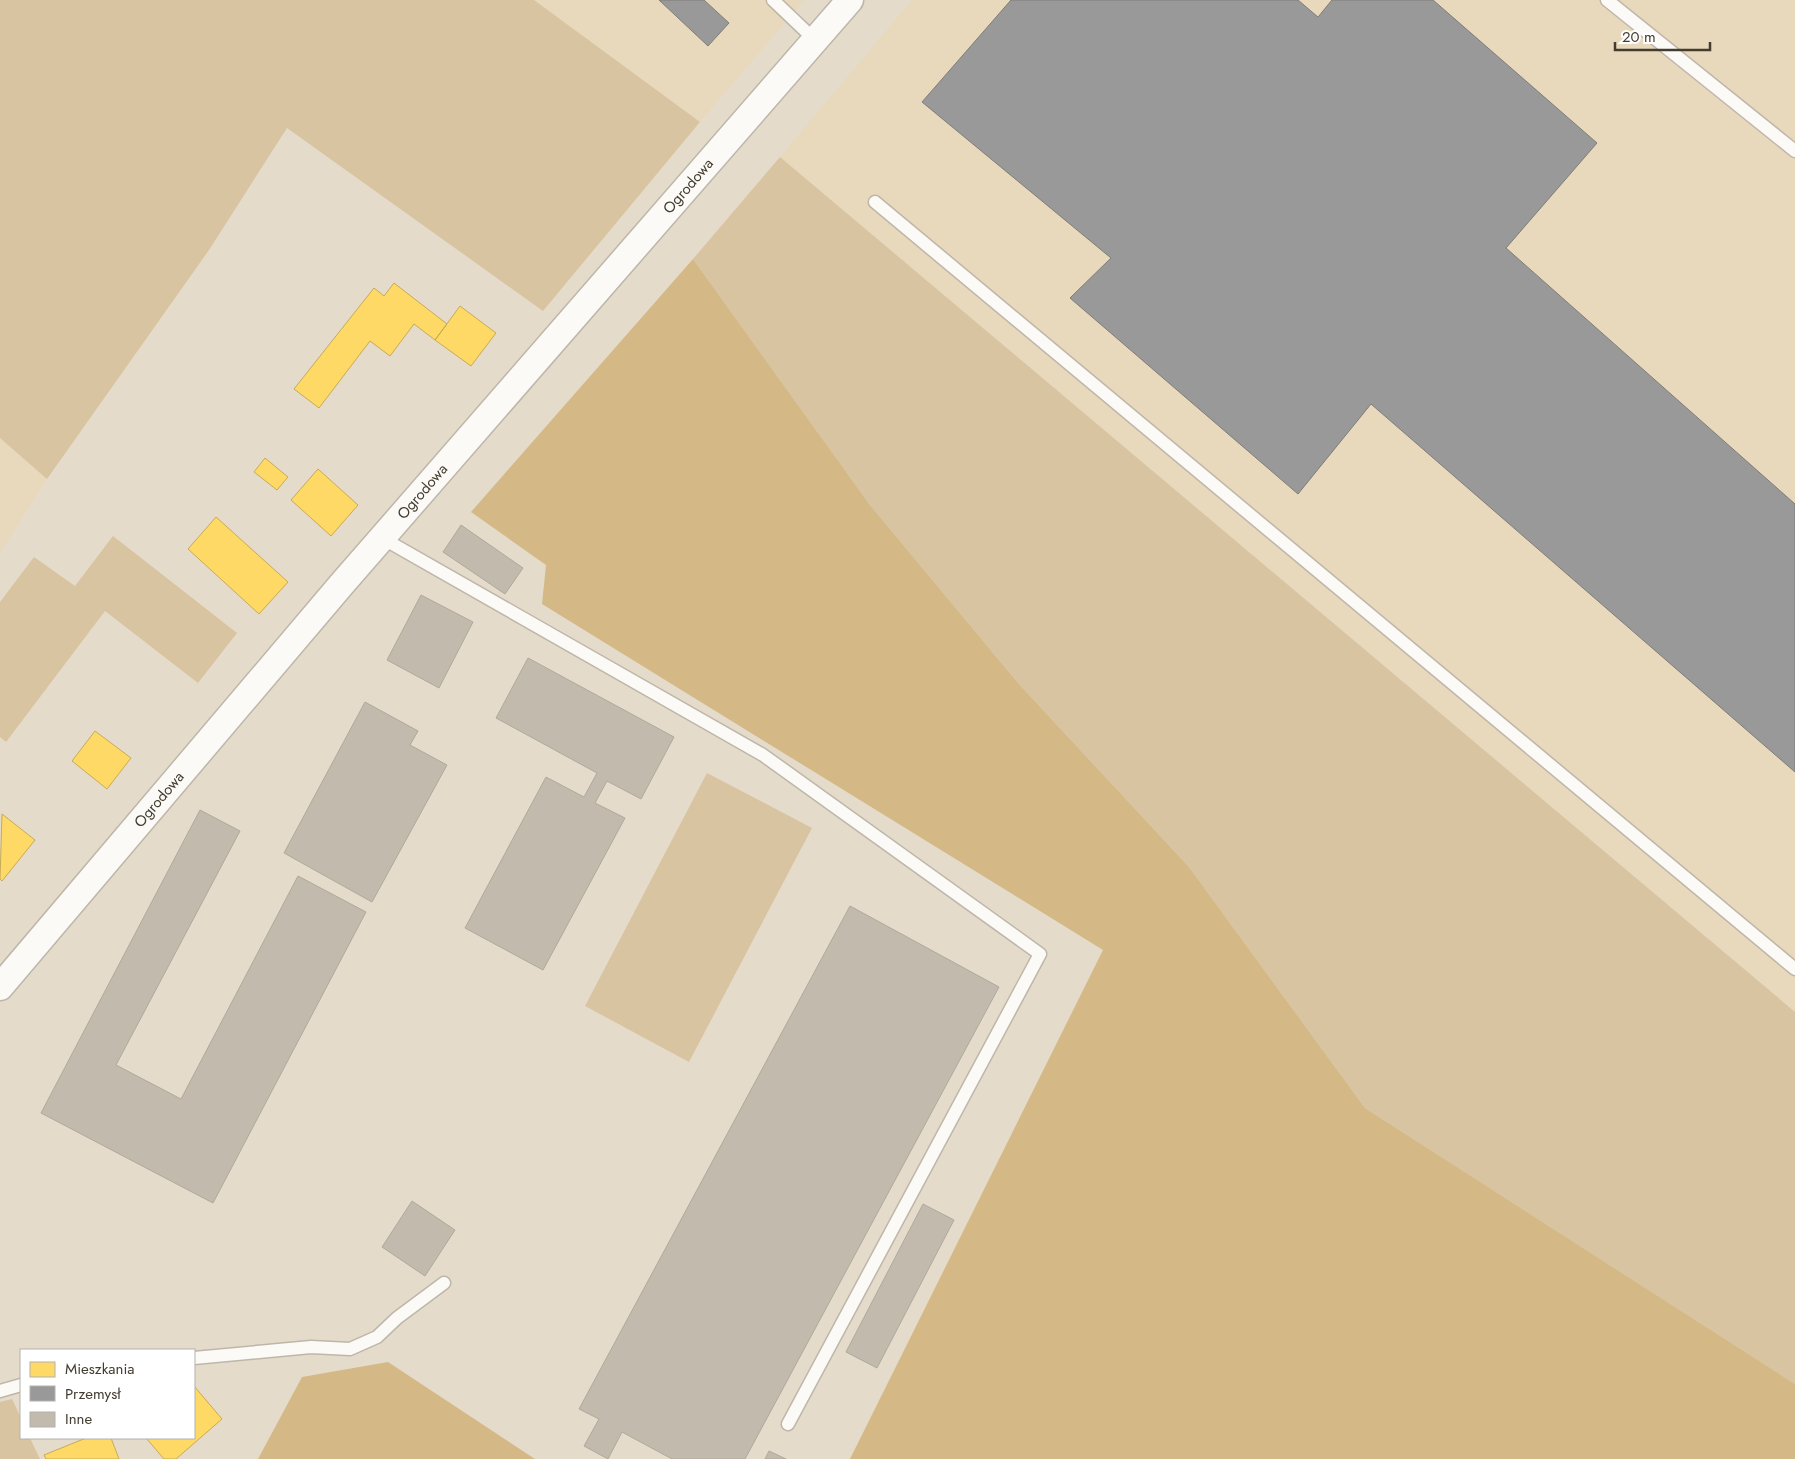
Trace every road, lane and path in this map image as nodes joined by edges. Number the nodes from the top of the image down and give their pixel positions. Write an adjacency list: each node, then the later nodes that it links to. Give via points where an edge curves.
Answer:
1 (773, 0): 4 (lane)
2 (850, 0): 4 (street, Ogrodowa)
3 (1607, 0): 5 (lane)
4 (816, 40): 7 (street, Ogrodowa)
5 (1795, 152)
6 (875, 202): 8 (lane)
7 (382, 538): 9 (street, Ogrodowa); 14 (lane, via 763,755 1040,954)
8 (1795, 969)
9 (0, 987)
10 (444, 1283): 11 (lane, via 377,1337 350,1349 311,1346)
11 (195, 1358)
12 (20, 1385): 13 (lane)
13 (0, 1391)
14 (788, 1424)

